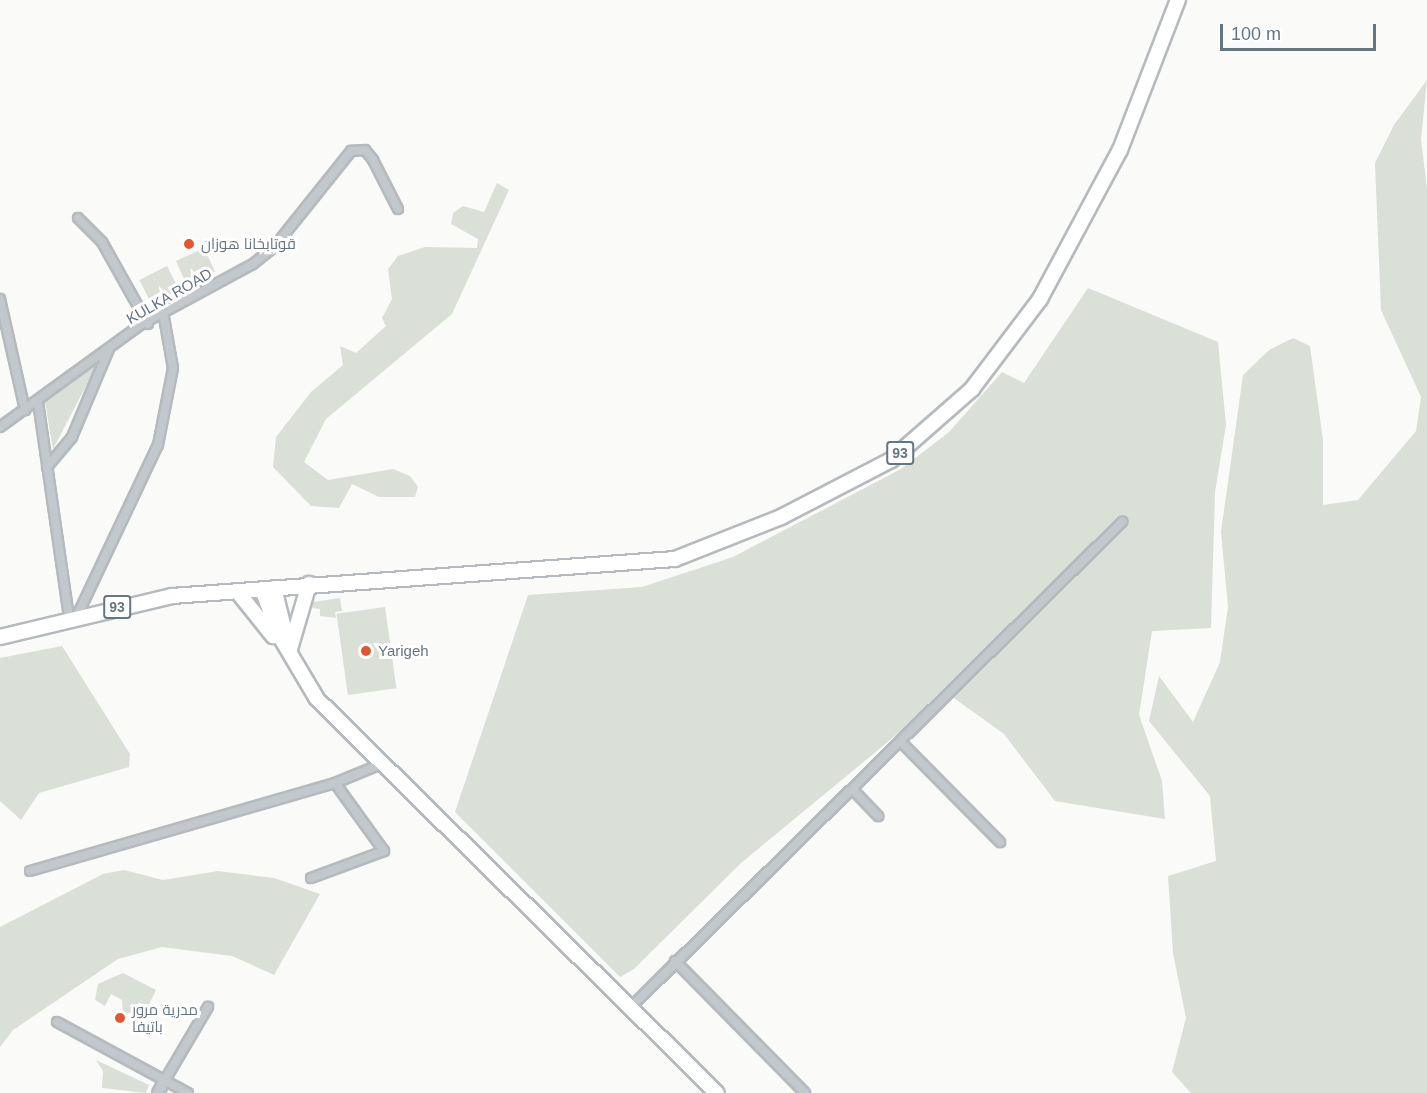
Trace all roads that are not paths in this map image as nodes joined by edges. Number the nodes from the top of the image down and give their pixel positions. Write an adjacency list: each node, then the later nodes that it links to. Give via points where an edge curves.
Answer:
1 (1178, 0): 13 (main road, 93, via 1120,150 1040,298 972,389 891,460 782,517 675,559)
2 (398, 209): 5 (street, KULKA ROAD, via 365,150 351,151 275,246 253,264)
3 (78, 218): 6 (street, via 102,242)
4 (0, 299): 9 (street)
5 (163, 312): 6 (street, KULKA ROAD); 16 (street, via 173,368 158,445)
6 (148, 323): 7 (street, KULKA ROAD)
7 (109, 349): 8 (street, KULKA ROAD); 11 (street, via 72,437)
8 (38, 402): 9 (street, KULKA ROAD); 11 (street)
9 (25, 410): 10 (street, KULKA ROAD)
10 (0, 427)
11 (47, 467): 16 (street)
12 (1122, 522): 19 (street)
13 (309, 584): 14 (main road, 93); 18 (main road)
14 (268, 588): 15 (main road, 93); 18 (main road)
15 (237, 591): 16 (main road, 93, via 172,596); 18 (main road)
16 (73, 617): 17 (main road, 93)
17 (0, 637)
18 (289, 651): 20 (main road, via 316,699)
19 (902, 742): 22 (street); 24 (street)
20 (381, 764): 21 (street); 29 (main road)
21 (335, 783): 25 (street); 26 (street, via 384,851)
22 (854, 791): 23 (street); 27 (street)
23 (878, 816)
24 (1000, 842)
25 (30, 872)
26 (310, 878)
27 (675, 961): 29 (street); 35 (street)
28 (208, 1007): 31 (street)
29 (630, 1008): 34 (main road)
30 (57, 1022): 31 (street)
31 (165, 1080): 32 (street); 33 (street)
32 (158, 1093)
33 (188, 1093)
34 (717, 1093)
35 (805, 1093)

